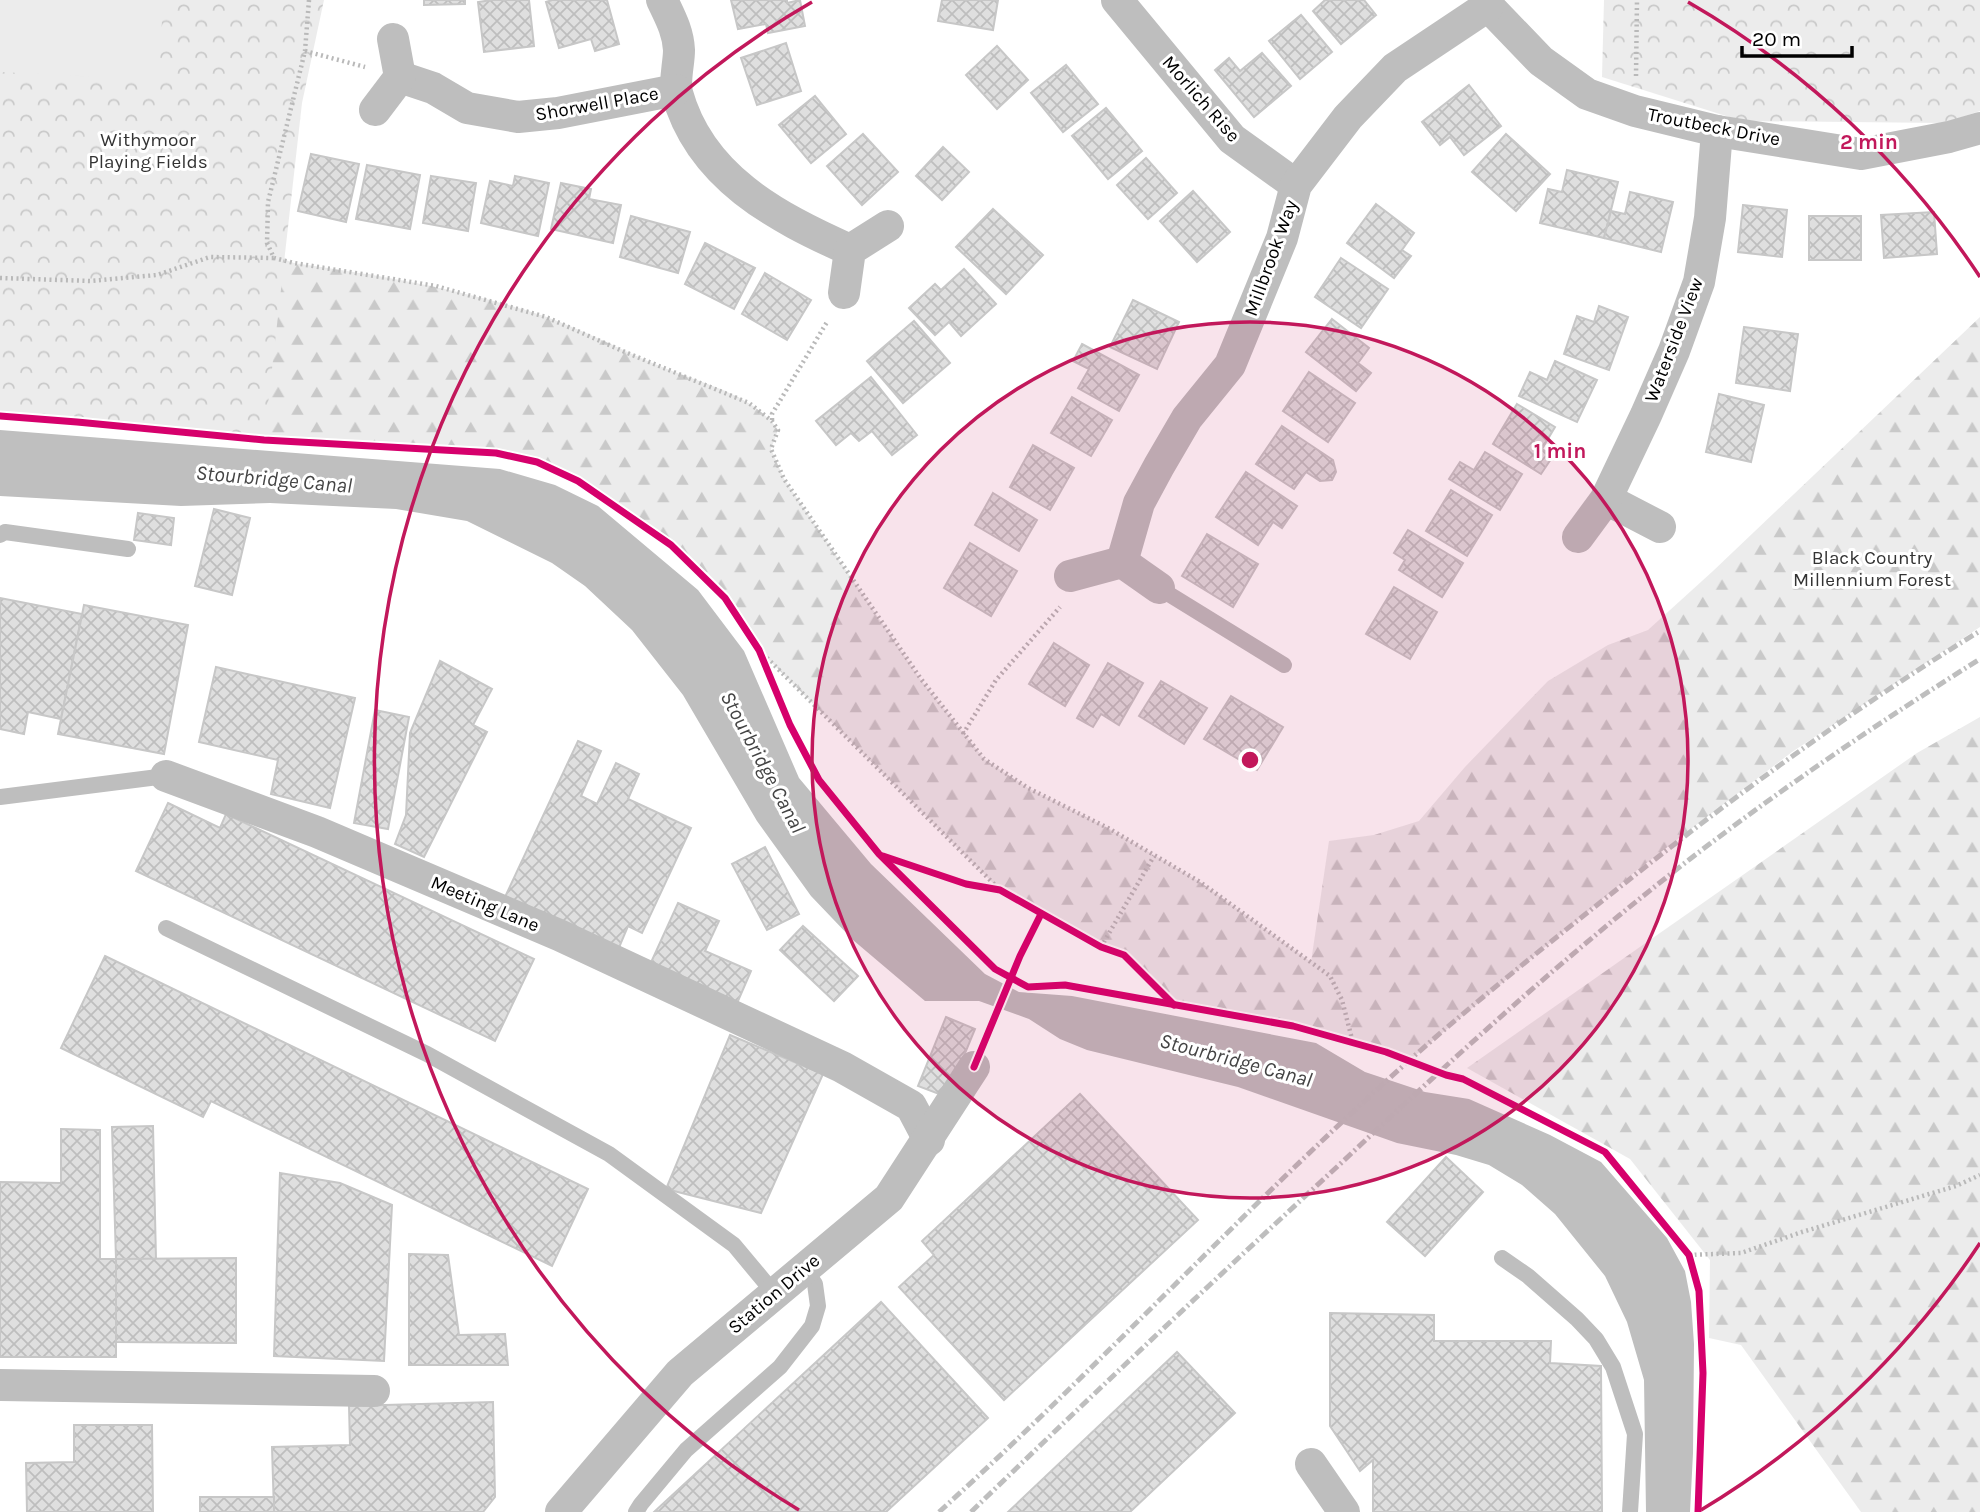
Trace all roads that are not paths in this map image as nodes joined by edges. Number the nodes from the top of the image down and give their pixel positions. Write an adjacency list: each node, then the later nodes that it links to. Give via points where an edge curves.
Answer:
1 (662, 0): 6 (street, via 675,25 679,51)
2 (1117, 0): 10 (street, Morlich Rise, via 1232,139)
3 (1486, 3): 9 (street, Troutbeck Drive, via 1541,61 1587,94); 10 (street, Millbrook Way, via 1395,68 1348,117)
4 (393, 39): 5 (street)
5 (400, 76): 6 (street, Shorwell Place, via 467,108 518,117); 7 (street)
6 (676, 90): 12 (street, via 691,131 712,163 746,193)
7 (375, 110)
8 (1980, 128): 9 (street, Troutbeck Drive, via 1861,154)
9 (1717, 131): 14 (street, Waterside View, via 1699,282 1674,351)
10 (1296, 185): 19 (street, Millbrook Way, via 1282,238 1230,365 1187,418 1095,569)
11 (888, 226): 12 (street)
12 (850, 250): 13 (street)
13 (844, 293)
14 (1606, 499): 15 (street); 17 (street, Waterside View)
15 (1660, 527)
16 (0, 534): 18 (lane)
17 (1578, 537)
18 (128, 549)
19 (1159, 588): 20 (lane)
20 (1284, 665)
21 (166, 776): 22 (lane, Meeting Lane); 25 (street, Meeting Lane, via 317,832 521,919 842,1067 911,1106)
22 (0, 797)
23 (166, 928): 28 (lane, via 427,1054 609,1154 734,1245)
24 (974, 1067): 25 (street, Station Drive)
25 (929, 1140): 27 (street, Station Drive, via 889,1198)
26 (1503, 1258): 35 (lane, via 1577,1319 1613,1367 1635,1434)
27 (804, 1268): 28 (street, Station Drive); 33 (lane, via 815,1284 818,1306 813,1326 780,1367 686,1450)
28 (774, 1293): 32 (street, Station Drive, via 680,1373)
29 (0, 1385): 30 (street)
30 (374, 1391)
31 (1311, 1464): 34 (street)
32 (561, 1512)
33 (636, 1512)
34 (1344, 1512)
35 (1630, 1512)

